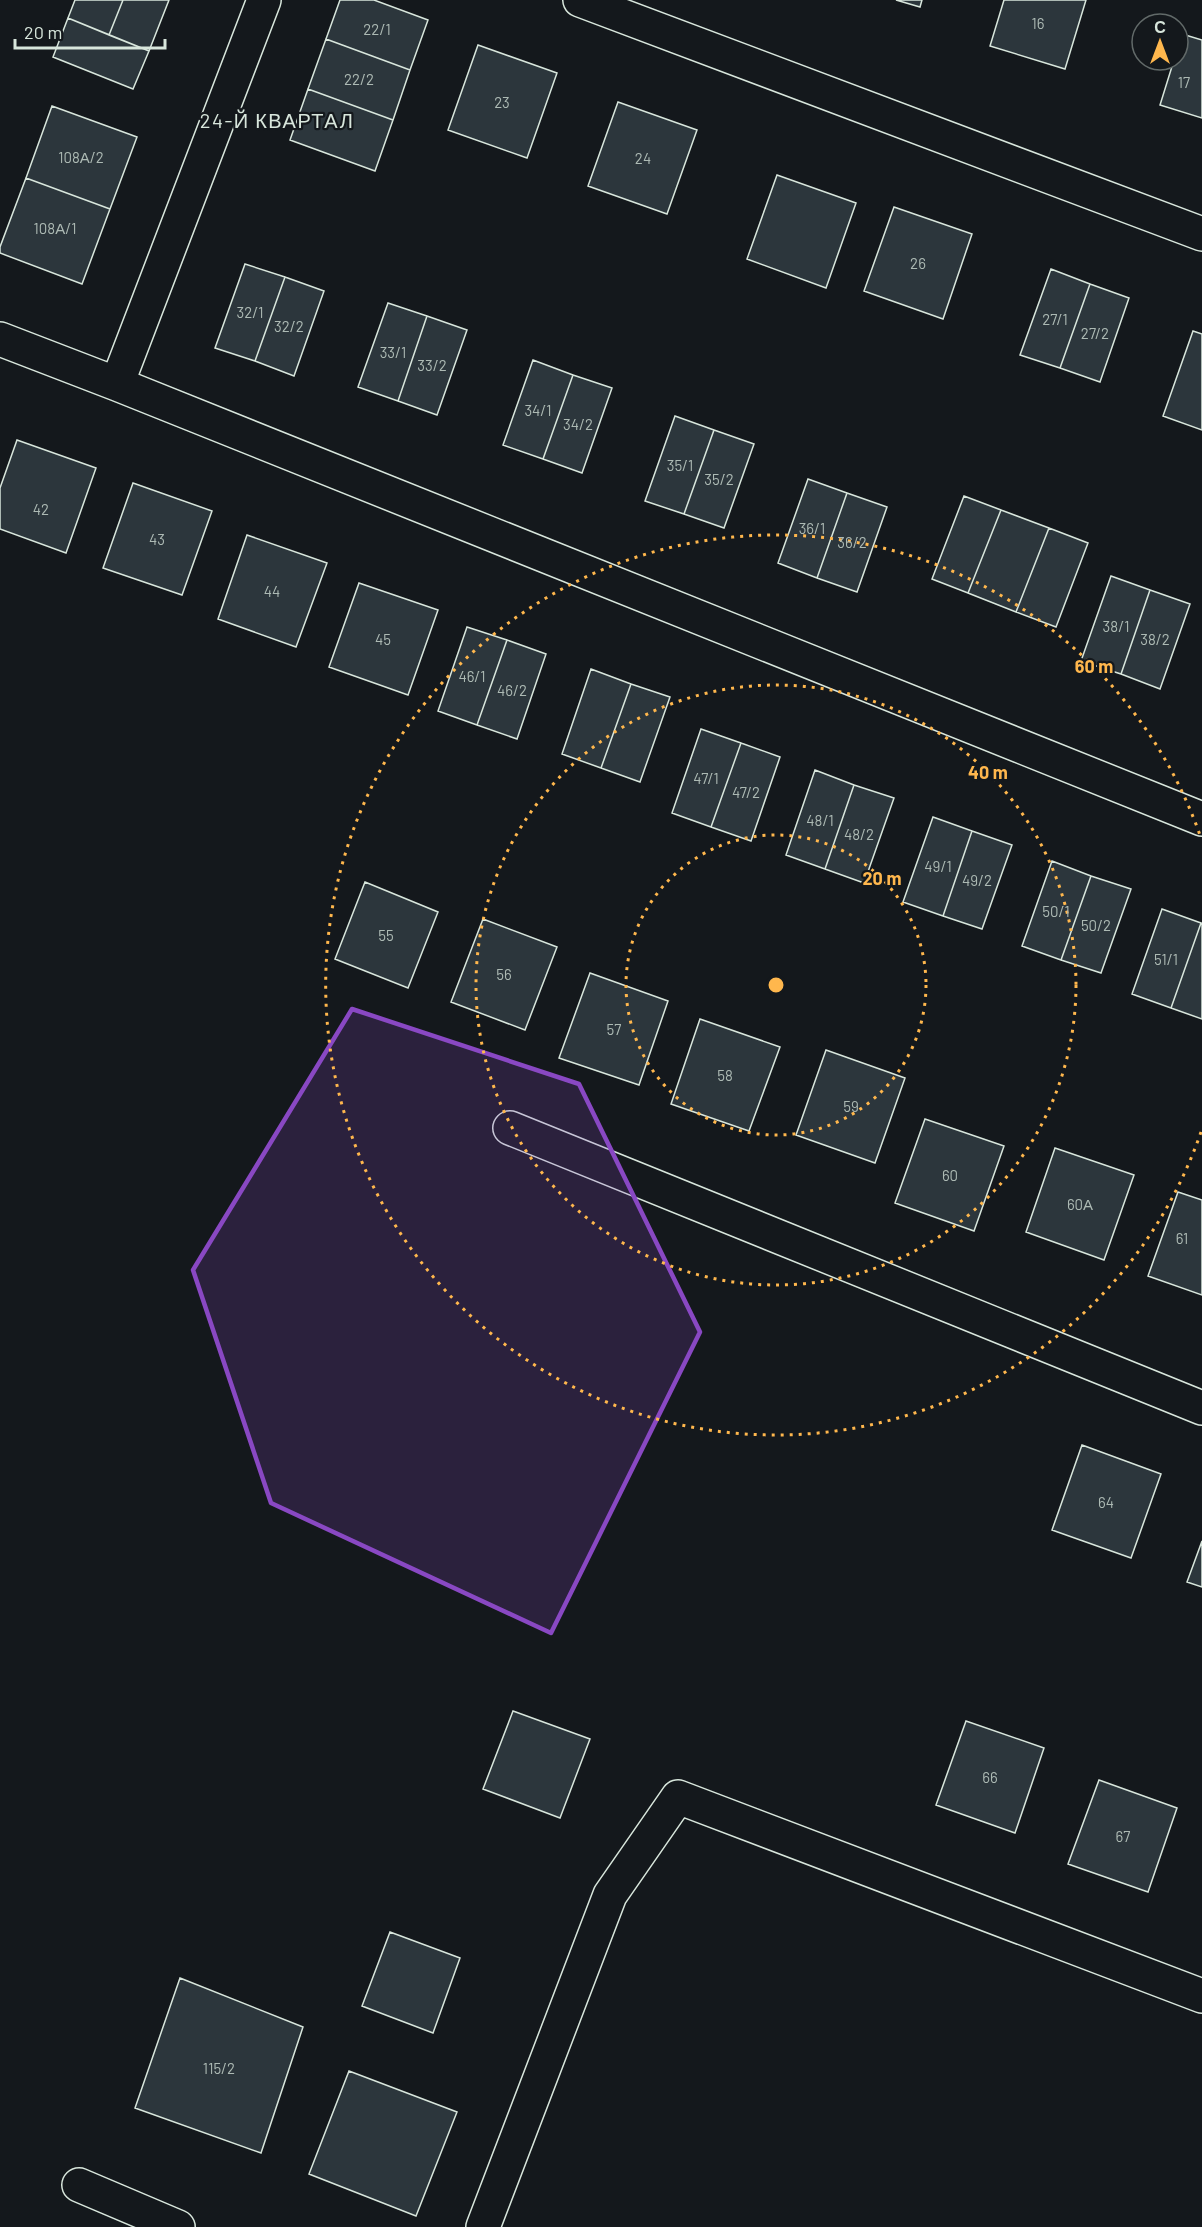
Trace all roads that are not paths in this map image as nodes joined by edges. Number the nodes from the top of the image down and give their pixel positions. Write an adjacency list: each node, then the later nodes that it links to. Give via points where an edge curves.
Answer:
1 (264, 0): 5 (street)
2 (580, 0): 3 (street)
3 (1202, 234)
4 (0, 339): 5 (street)
5 (117, 384): 6 (street)
6 (1202, 819)
7 (510, 1128): 8 (street)
8 (1202, 1408)
9 (1202, 1996): 12 (street, via 678,1797 610,1895)
10 (79, 2185): 11 (street)
11 (178, 2227)
12 (483, 2227)

